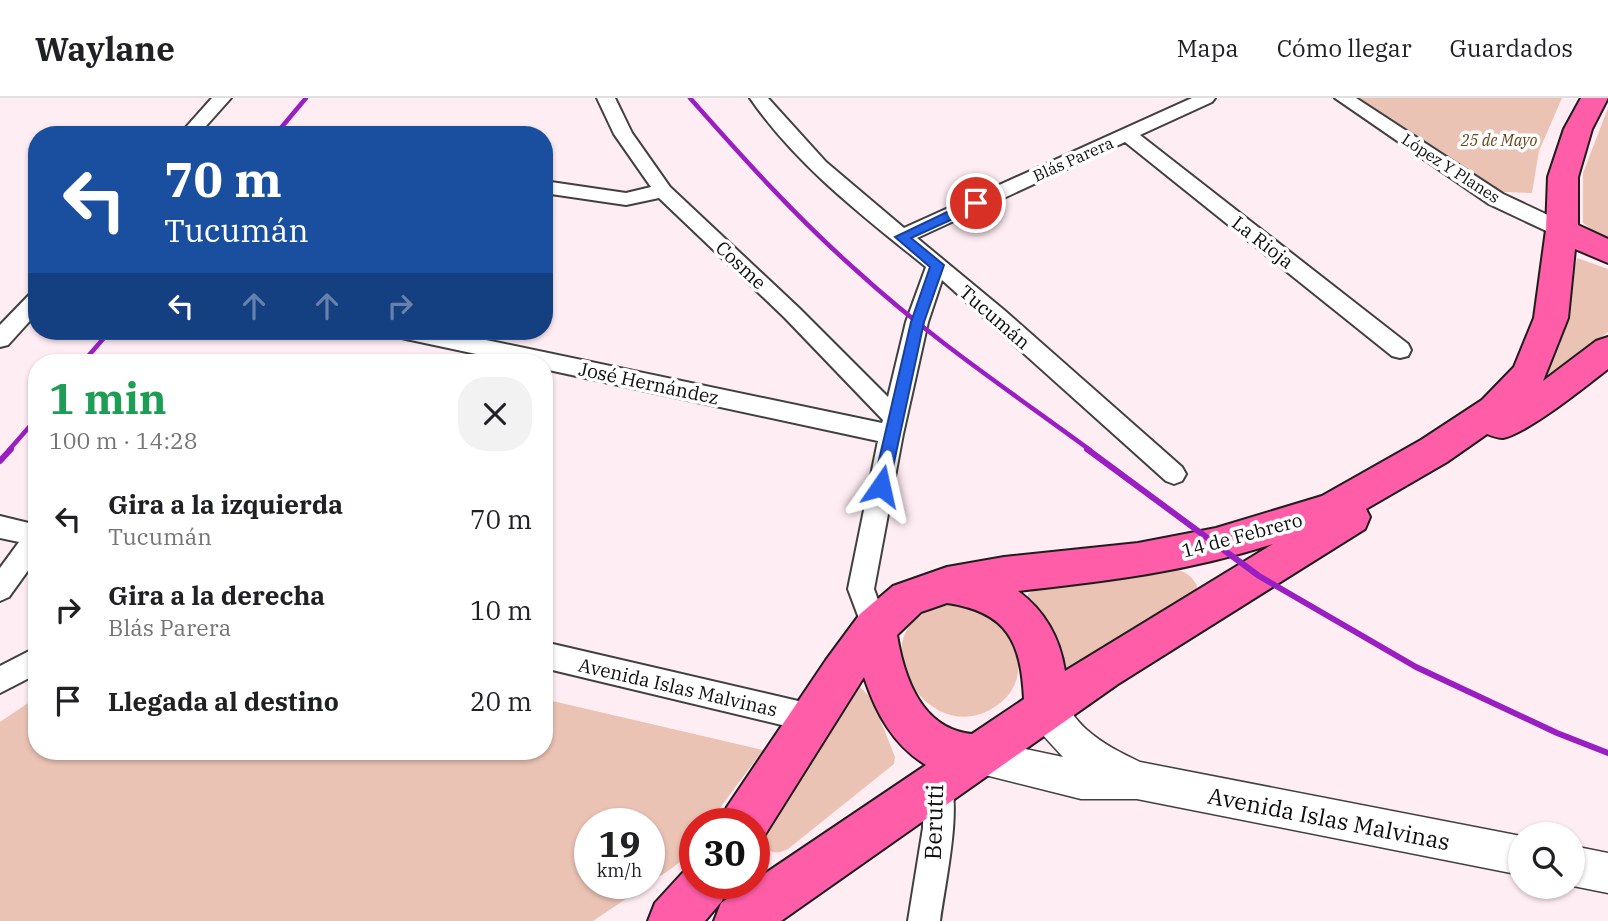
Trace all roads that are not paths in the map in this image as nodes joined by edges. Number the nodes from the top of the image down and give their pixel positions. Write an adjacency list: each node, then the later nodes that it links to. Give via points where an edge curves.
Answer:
1 (222, 98): 7 (street)
2 (606, 98): 10 (street, Cosme, via 623,134)
3 (759, 98): 12 (street, Tucumán, via 836,185)
4 (1206, 98): 8 (street, Blás Parera)
5 (1344, 98): 11 (street, López Y Planes, via 1496,199)
6 (1595, 98): 11 (main road, 14 de Febrero, via 1578,129 1563,177)
7 (196, 126)
8 (1126, 134): 12 (street, Blás Parera); 18 (street, La Rioja)
9 (553, 188): 10 (street, via 626,199)
10 (663, 191): 22 (street, Cosme, via 792,313)
11 (1562, 230): 13 (main road); 27 (main road, 14 de Febrero, via 1551,318 1529,374 1495,410 1434,451 1333,509 1216,545 1139,560)
12 (901, 237): 14 (street, Tucumán)
13 (1608, 252)
14 (937, 265): 22 (street); 23 (street, Tucumán)
15 (28, 309): 16 (street)
16 (0, 339)
17 (453, 340): 20 (street, José Hernández)
18 (1400, 350)
19 (1608, 350): 33 (main road, 14 de Febrero, via 1556,390)
20 (525, 354)
21 (553, 360): 22 (street, José Hernández)
22 (893, 426): 29 (street, via 861,589)
23 (1174, 474)
24 (0, 527): 25 (street)
25 (28, 535)
26 (28, 550): 28 (street)
27 (947, 585): 29 (main road, 14 de Febrero, via 907,599); 33 (main road, via 990,595 1026,625 1037,643)
28 (0, 589)
29 (875, 628): 34 (main road, 14 de Febrero); 35 (main road, via 892,698)
30 (553, 657): 34 (street, Avenida Islas Malvinas)
31 (28, 665): 32 (street)
32 (0, 680)
33 (1047, 709): 36 (main road, 14 de Febrero); 37 (street, Avenida Islas Malvinas, via 1068,741 1097,762)
34 (811, 719): 39 (main road, 14 de Febrero)
35 (913, 727): 36 (main road, via 941,750); 38 (street, Berutti)
36 (978, 757): 37 (street, Avenida Islas Malvinas, via 1081,779); 38 (main road, 14 de Febrero)
37 (1137, 780): 40 (street, Avenida Islas Malvinas)
38 (939, 783): 45 (main road, 14 de Febrero); 46 (street, Berutti, via 938,828)
39 (754, 808)
40 (1508, 853)
41 (1585, 868): 42 (street)
42 (1608, 873)
43 (692, 899): 44 (main road)
44 (673, 921)
45 (739, 921)
46 (924, 921)

